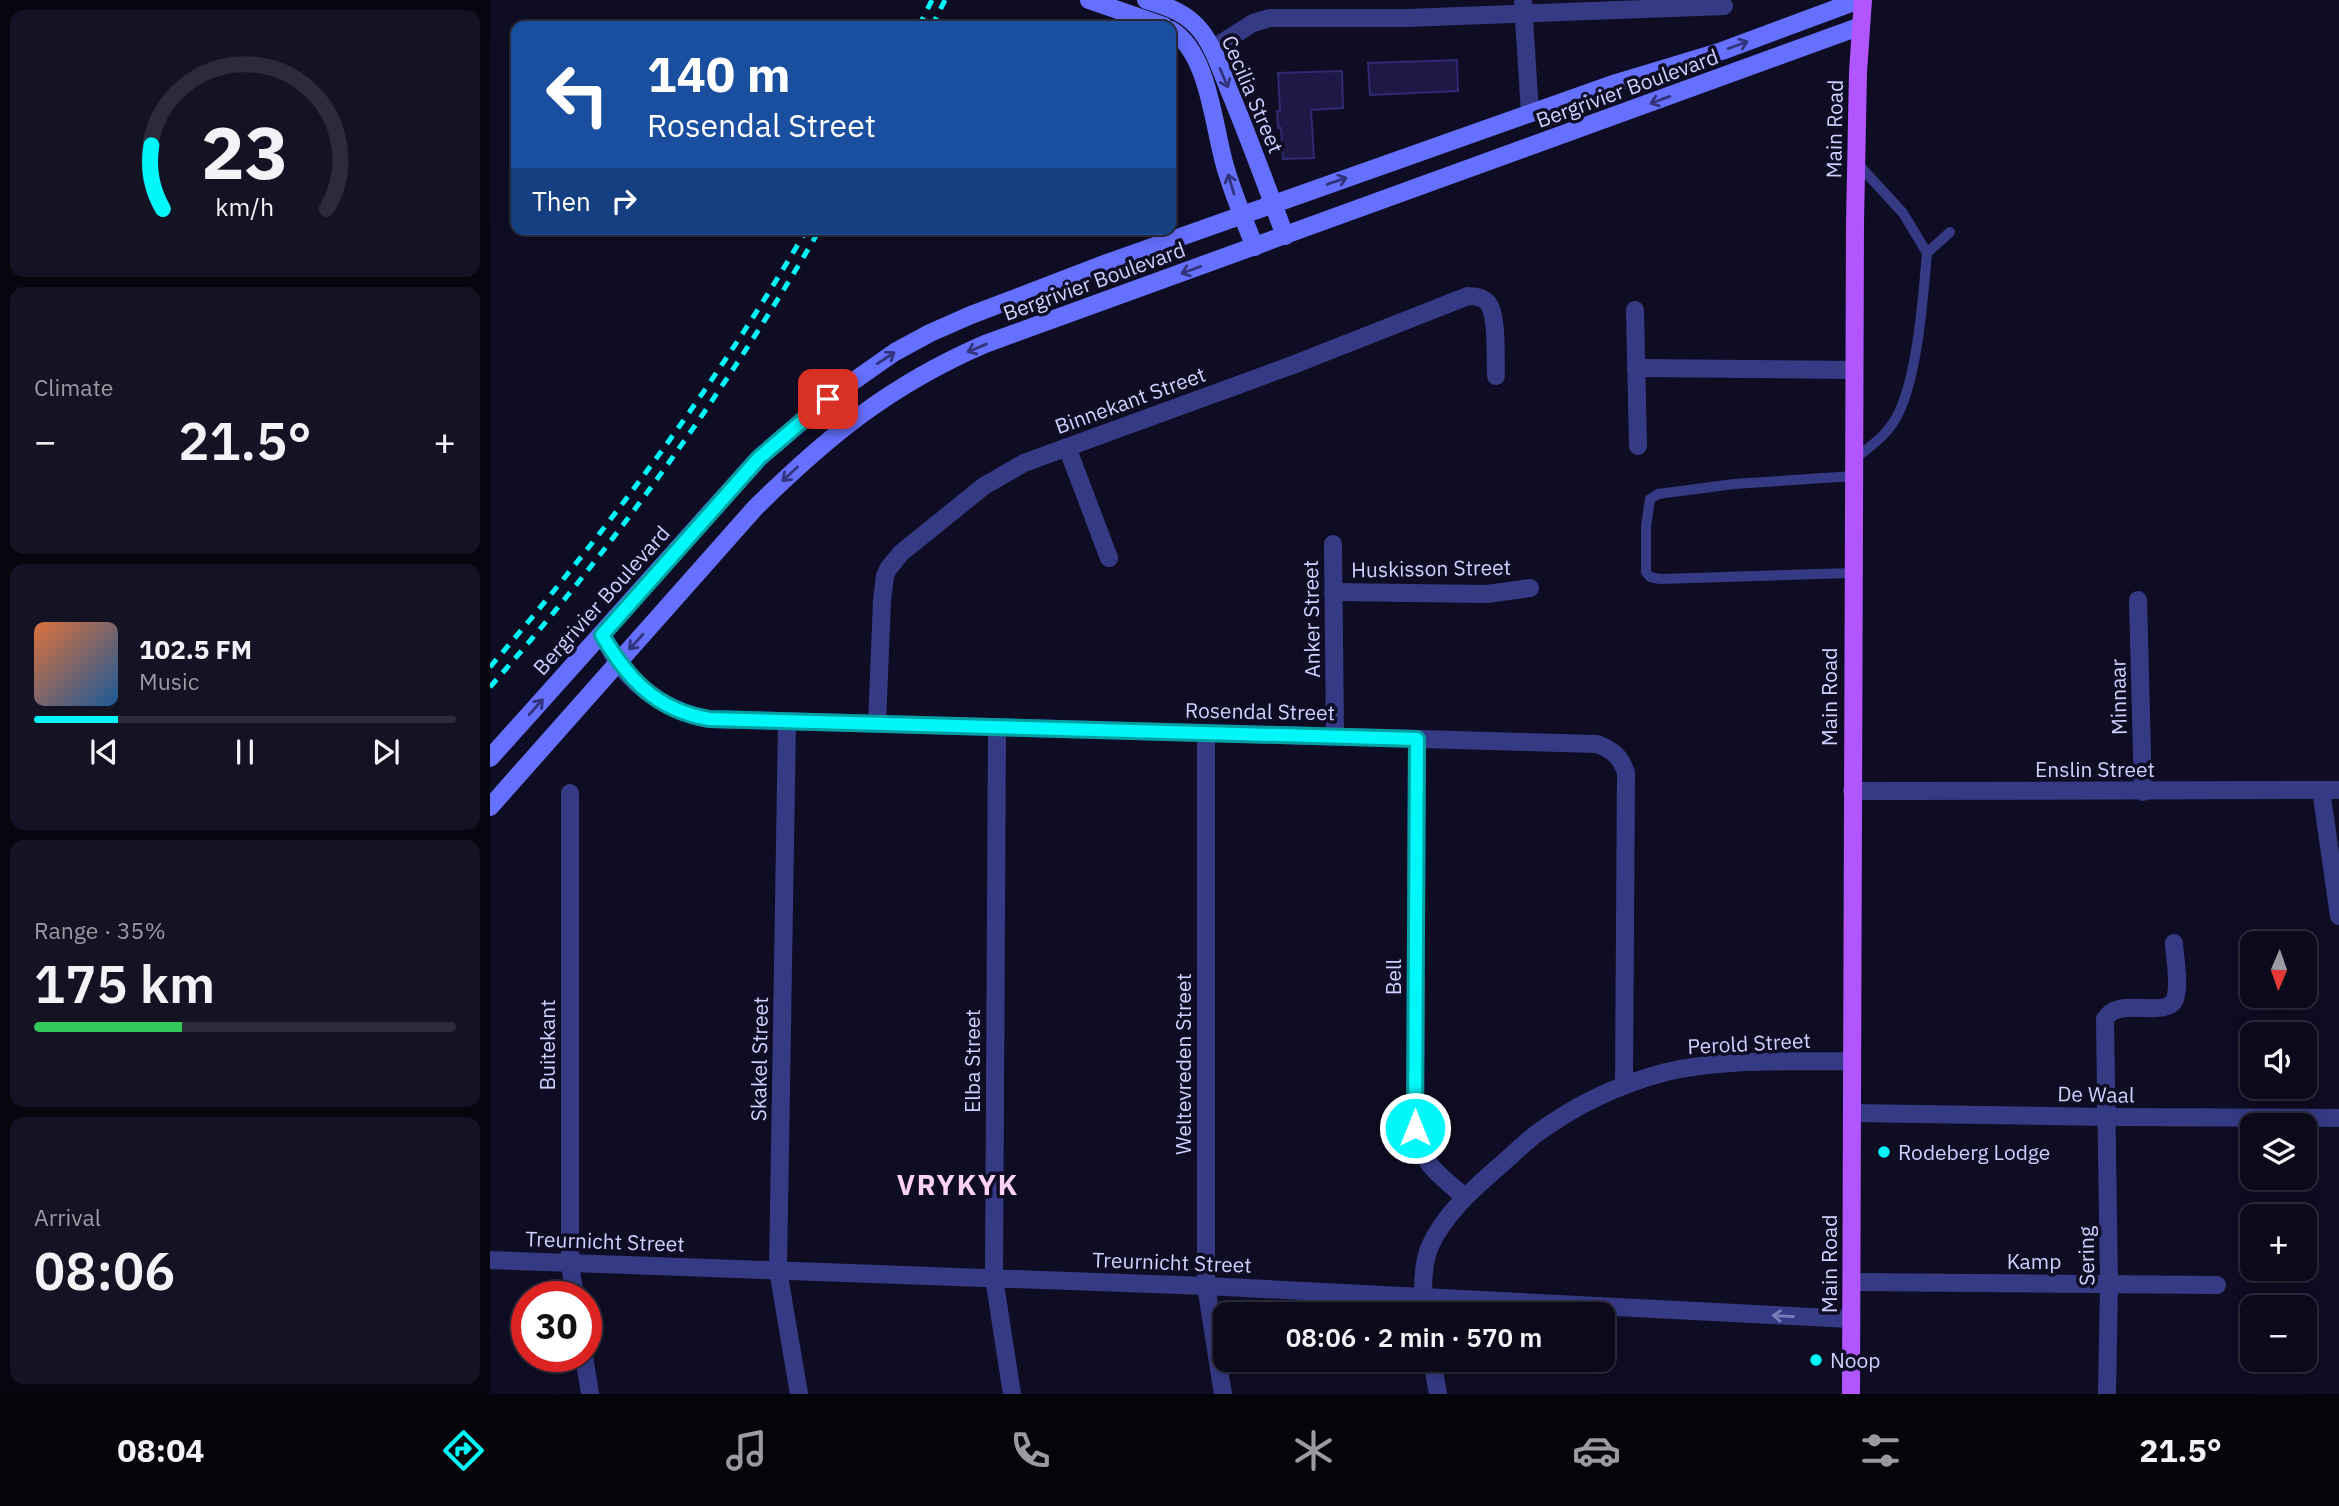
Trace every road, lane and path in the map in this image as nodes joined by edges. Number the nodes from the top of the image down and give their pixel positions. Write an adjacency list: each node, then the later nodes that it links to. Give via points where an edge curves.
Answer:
1 (1088, 0): 6 (street)
2 (1146, 0): 9 (street, Cecilia Street, via 1189,19)
3 (1861, 0): 7 (main road, Main Road); 10 (street, Bergrivier Boulevard, one-way to 3)
4 (1523, 6): 5 (street); 9 (street, via 1407,18 1270,18 1253,23); 10 (street)
5 (1724, 6)
6 (1149, 21)
7 (1861, 26): 11 (main road, Main Road); 15 (street, Bergrivier Boulevard, one-way to 15)
8 (1176, 33): 13 (street, Cecilia Street, one-way to 8, via 1197,60)
9 (1212, 49): 12 (street, Cecilia Street, one-way to 12)
10 (1530, 113): 12 (street, Bergrivier Boulevard, one-way to 10)
11 (1856, 162): 17 (lane, via 1903,213); 20 (main road, Main Road)
12 (1273, 204): 13 (street, Bergrivier Boulevard); 15 (street, Cecilia Street)
13 (1242, 214): 16 (street, Cecilia Street); 31 (street, Bergrivier Boulevard, one-way to 13, via 759,458 828,399 895,352 1013,298)
14 (1950, 232): 17 (lane)
15 (1284, 236): 16 (street, Bergrivier Boulevard)
16 (1255, 247): 32 (street, Bergrivier Boulevard, one-way to 32, via 985,344 919,375 839,430 755,508)
17 (1927, 253): 24 (lane, via 1905,401 1890,428)
18 (1635, 310): 19 (street)
19 (1636, 368): 20 (street); 22 (street)
20 (1854, 370): 24 (main road, Main Road)
21 (1496, 376): 23 (street, Binnekant Street, via 1491,309 1482,299 1468,296)
22 (1639, 446)
23 (1067, 447): 26 (street); 34 (street, Binnekant Street, via 1024,463 984,486 893,561 884,584)
24 (1854, 468): 27 (main road, Main Road); 27 (lane, via 1658,494 1650,499 1646,527 1646,572 1650,577)
25 (1333, 544): 29 (street, Anker Street)
26 (1109, 558)
27 (1852, 573): 41 (main road, Main Road)
28 (1530, 588): 29 (street, Huskisson Street, via 1487,594)
29 (1333, 592): 37 (street, Anker Street)
30 (2138, 600): 42 (street, Minnaar)
31 (602, 635): 32 (street, Rosendal Street); 39 (street, Bergrivier Boulevard, one-way to 31)
32 (618, 663): 33 (street, Rosendal Street, via 658,700 679,712 709,719); 44 (street, Bergrivier Boulevard)
33 (787, 722): 34 (street, Rosendal Street); 55 (street, Skakel Street)
34 (877, 723): 35 (street, Rosendal Street)
35 (997, 727): 36 (street, Rosendal Street); 56 (street, Elba Street)
36 (1206, 733): 37 (street, Rosendal Street); 61 (street, Weltevreden Street)
37 (1335, 736): 38 (street, Rosendal Street)
38 (1417, 739): 48 (street, Rosendal Street, via 1597,744 1610,748 1623,763); 52 (street, Bell, via 1416,1135 1421,1154)
39 (490, 758)
40 (2330, 790): 42 (street, Enslin Street); 45 (street)
41 (1852, 791): 42 (street, Enslin Street); 47 (main road, Main Road)
42 (2143, 792)
43 (570, 793): 54 (street, Buitekant)
44 (490, 807)
45 (2339, 916)
46 (2174, 943): 50 (street, Sering, via 2176,992 2172,1003 2160,1008 2119,1009 2105,1019)
47 (1852, 1061): 48 (street, Perold Street, via 1715,1065); 49 (main road, Main Road)
48 (1623, 1085): 52 (street, Perold Street, via 1537,1134)
49 (1852, 1113): 50 (street, De Waal); 58 (main road, Main Road)
50 (2106, 1117): 51 (street, De Waal); 59 (street, Sering)
51 (2339, 1118)
52 (1465, 1197): 63 (street, Perold Street, via 1429,1248)
53 (490, 1260): 54 (street, Treurnicht Street)
54 (570, 1263): 55 (street, Treurnicht Street); 57 (street, Buitekant)
55 (778, 1270): 56 (street, Treurnicht Street); 69 (street, Skakel Street)
56 (994, 1278): 61 (street, Treurnicht Street); 70 (street, Elba Street)
57 (573, 1281)
58 (1852, 1282): 59 (street, Kamp); 65 (main road, Main Road)
59 (2109, 1284): 60 (street, Kamp); 74 (street, Sering)
60 (2217, 1285)
61 (1206, 1286): 62 (street, Treurnicht Street); 71 (street, Weltevreden Street)
62 (1380, 1302)
63 (1424, 1302)
64 (1615, 1312): 65 (street, Treurnicht Street, one-way to 64)
65 (1851, 1319): 73 (main road, Main Road)
66 (587, 1372): 68 (street)
67 (1434, 1372): 72 (street)
68 (590, 1394)
69 (799, 1394)
70 (1012, 1394)
71 (1223, 1394)
72 (1438, 1394)
73 (1851, 1394)
74 (2107, 1394)

